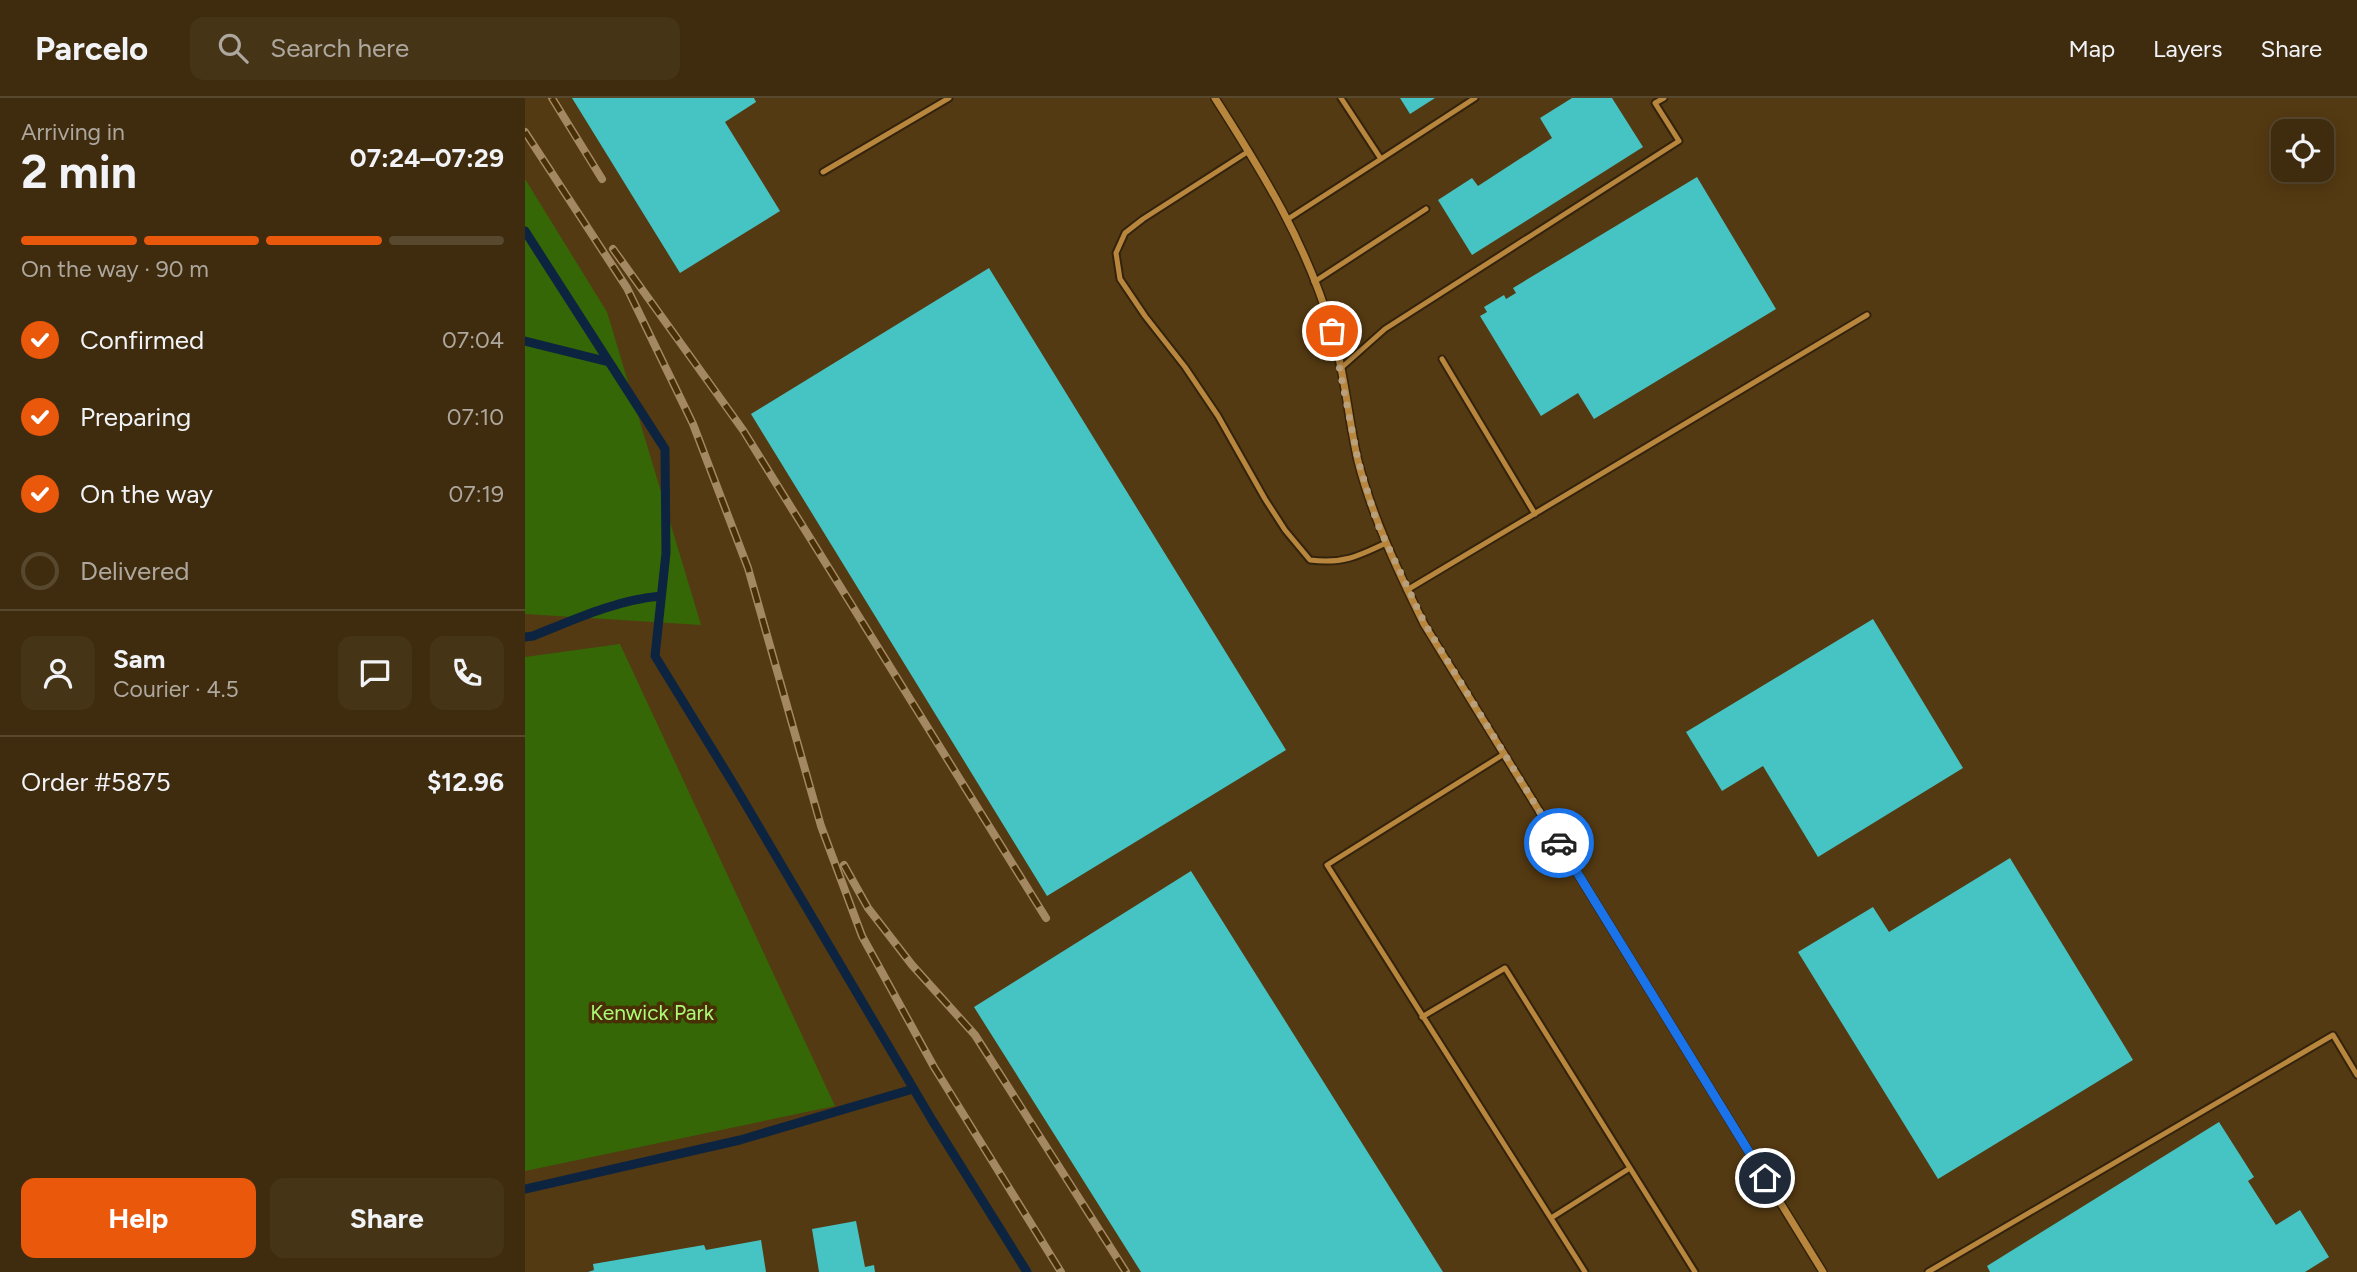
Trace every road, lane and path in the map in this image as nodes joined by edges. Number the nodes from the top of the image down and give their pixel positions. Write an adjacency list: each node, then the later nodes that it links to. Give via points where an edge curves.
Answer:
1 (949, 98): 8 (lane)
2 (1215, 98): 6 (street)
3 (1341, 98): 7 (lane)
4 (1475, 98): 7 (lane)
5 (1664, 98): 14 (lane, via 1655,103 1679,141 1385,329)
6 (1249, 151): 10 (street); 16 (lane, via 1125,233 1116,253 1119,279 1218,416 1265,499 1310,560 1331,563 1355,558)
7 (1381, 159): 10 (lane)
8 (823, 172)
9 (1426, 209): 11 (lane)
10 (1288, 219): 11 (street)
11 (1314, 282): 14 (street)
12 (1867, 315): 15 (lane)
13 (1442, 359): 15 (lane)
14 (1341, 368): 16 (street, via 1358,460)
15 (1535, 514): 17 (lane)
16 (1386, 543): 17 (street)
17 (1407, 590): 18 (street)
18 (1504, 754): 19 (lane, via 1327,865); 25 (street)
19 (1422, 1017): 21 (lane, via 1505,968); 22 (lane)
20 (2357, 1075): 26 (lane, via 2333,1035)
21 (1630, 1168): 22 (lane); 24 (lane)
22 (1551, 1218): 23 (lane)
23 (1585, 1272)
24 (1695, 1272)
25 (1823, 1272)
26 (1928, 1272)

